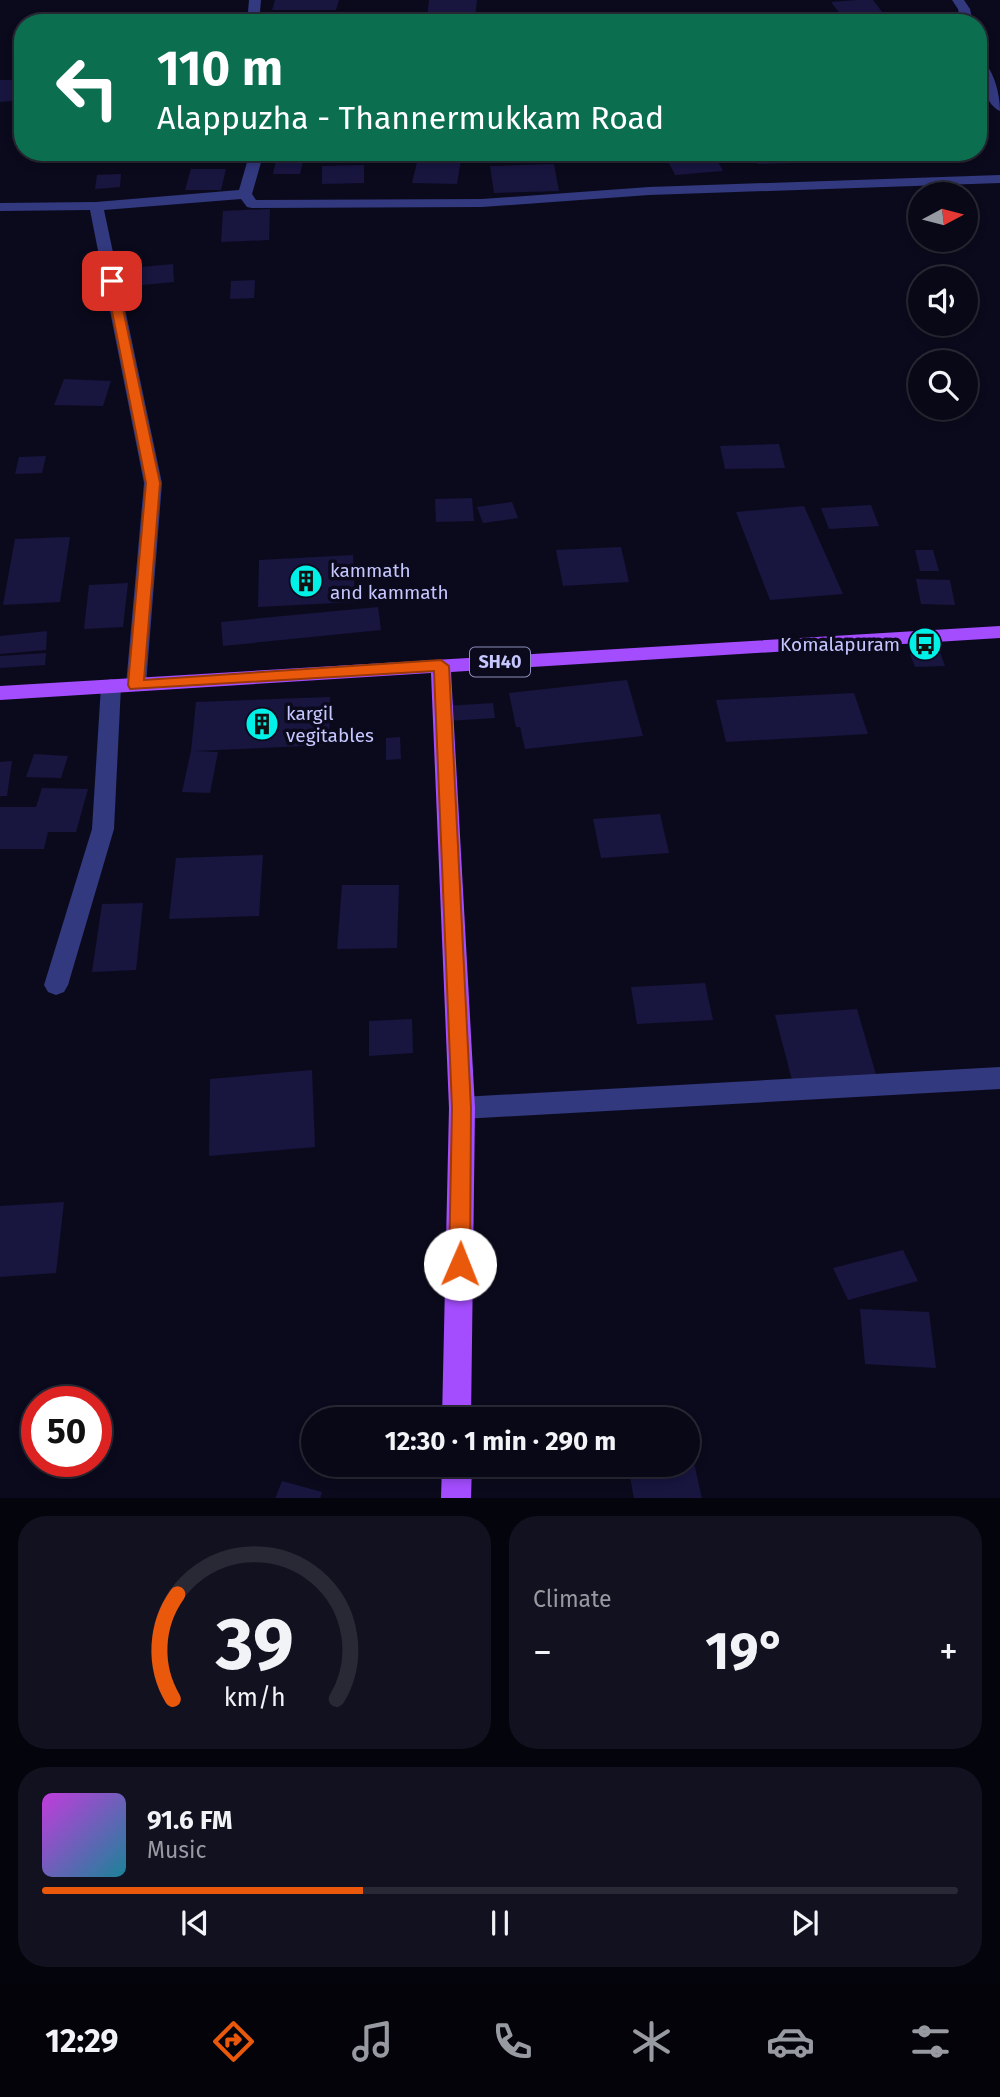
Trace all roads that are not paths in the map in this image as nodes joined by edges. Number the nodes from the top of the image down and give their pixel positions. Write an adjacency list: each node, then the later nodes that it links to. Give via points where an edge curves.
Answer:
1 (987, 80): 2 (street)
2 (1000, 107)
3 (254, 161): 5 (street)
4 (1000, 178): 5 (street, via 649,191 482,203 252,204)
5 (245, 194): 6 (street)
6 (96, 205): 7 (street); 10 (street, via 153,483)
7 (0, 208)
8 (1000, 632): 9 (main road, SH40)
9 (441, 666): 10 (main road, SH40); 15 (main road)
10 (135, 685): 11 (main road, SH40)
11 (111, 686): 12 (main road, SH40); 13 (street, via 103,829)
12 (0, 693)
13 (56, 985)
14 (1000, 1078): 15 (street)
15 (462, 1108): 16 (main road)
16 (457, 1407)
17 (457, 1477): 18 (main road)
18 (456, 1498)

